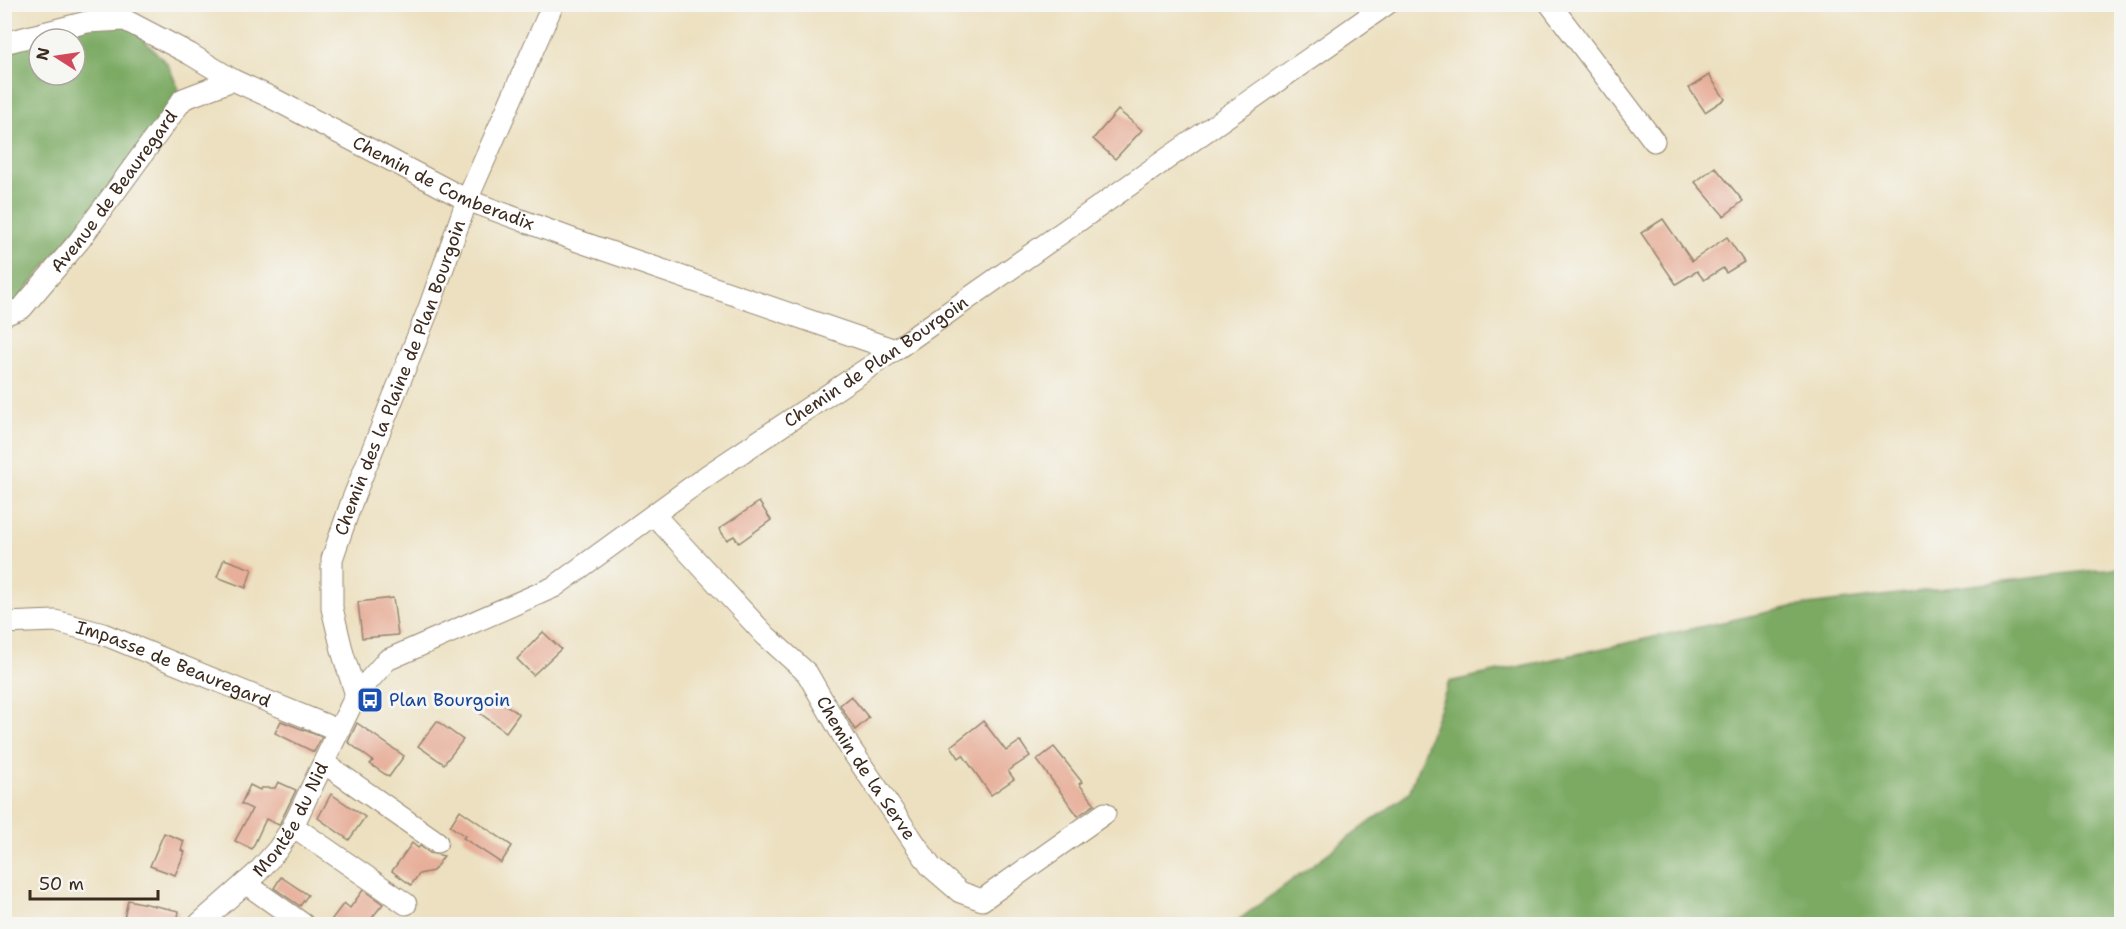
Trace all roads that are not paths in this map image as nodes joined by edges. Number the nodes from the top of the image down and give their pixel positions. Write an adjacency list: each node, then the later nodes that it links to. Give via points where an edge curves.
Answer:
1 (553, 4): 7 (street, Chemin des la Plaine de Plan Bourgoin)
2 (1387, 4): 9 (street, Chemin de Plan Bourgoin)
3 (1550, 4): 6 (street)
4 (4, 43): 5 (street, Chemin de Comberadix, via 87,22 125,20)
5 (233, 80): 7 (street, Chemin de Comberadix); 8 (street, Avenue de Beauregard, via 183,99 79,242 22,308)
6 (1654, 141)
7 (467, 200): 9 (street, Chemin de Comberadix); 12 (street, Chemin des la Plaine de Plan Bourgoin, via 332,559 332,609)
8 (4, 315)
9 (895, 350): 10 (street, Chemin de Plan Bourgoin)
10 (654, 515): 12 (street, Chemin de Plan Bourgoin, via 554,587 387,660); 15 (street, Chemin de la Serve, via 766,636 807,673 850,748 931,867 960,892 982,900)
11 (4, 624): 13 (street, Impasse de Beauregard, via 55,621 103,634)
12 (356, 694): 13 (street, Montée du Nid)
13 (338, 730): 14 (street, Montée du Nid)
14 (324, 763): 16 (street, Montée du Nid); 17 (street)
15 (1105, 813)
16 (293, 826): 18 (street, Montée du Nid, via 278,849); 19 (street)
17 (436, 842)
18 (245, 883): 20 (street, Montée du Nid); 21 (street)
19 (406, 904)
20 (199, 924)
21 (303, 924)

